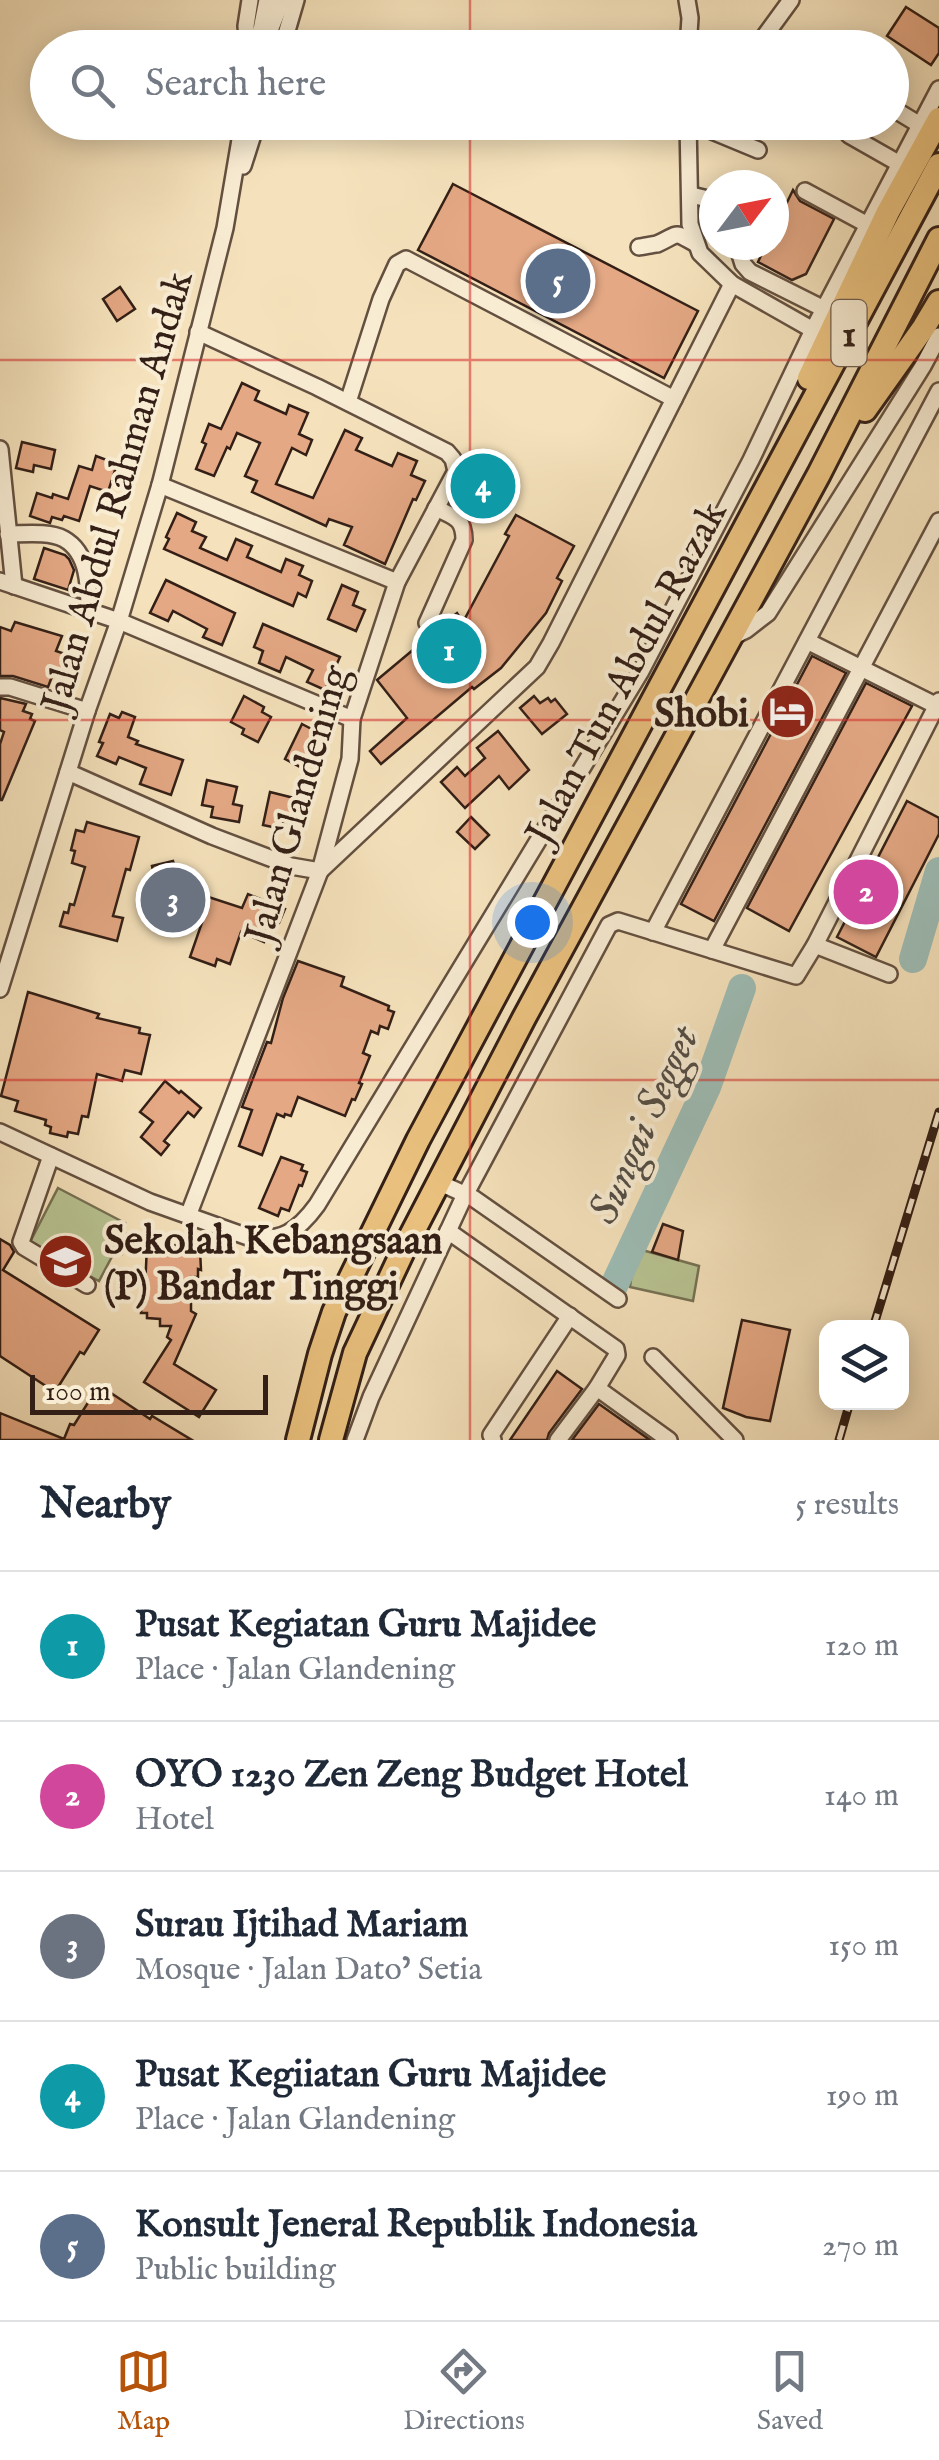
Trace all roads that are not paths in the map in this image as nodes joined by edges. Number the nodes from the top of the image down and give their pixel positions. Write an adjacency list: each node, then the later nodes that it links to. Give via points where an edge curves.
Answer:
1 (250, 0): 7 (street)
2 (267, 0): 8 (street)
3 (282, 0): 9 (street)
4 (296, 0): 10 (street)
5 (687, 0): 11 (street)
6 (791, 0): 12 (street)
7 (246, 30)
8 (263, 30)
9 (269, 30)
10 (287, 30)
11 (689, 30)
12 (769, 30)
13 (939, 89): 14 (street)
14 (930, 122): 21 (street); 46 (highway)
15 (240, 140): 27 (street, Jalan Abdul Rahman Andak)
16 (252, 140): 27 (street)
17 (689, 140): 24 (street)
18 (734, 140): 20 (street)
19 (858, 140): 21 (street)
20 (758, 150)
21 (900, 164): 26 (street)
22 (939, 165): 49 (highway, Jalan Tun Abdul Razak / 1)
23 (805, 191): 26 (street)
24 (691, 195): 25 (street); 29 (street)
25 (699, 197)
26 (868, 226): 34 (street)
27 (225, 228): 36 (street, Jalan Abdul Rahman Andak)
28 (939, 239): 47 (highway, Jalan Tun Abdul Razak / 1)
29 (696, 244): 30 (street, via 678,234); 32 (street)
30 (639, 247)
31 (742, 260): 34 (street, via 750,272)
32 (732, 284): 35 (street); 42 (street)
33 (939, 302): 47 (highway)
34 (824, 309): 35 (street)
35 (813, 330): 46 (street)
36 (198, 332): 43 (street); 48 (street, Jalan Abdul Rahman Andak)
37 (939, 336): 38 (street)
38 (923, 366): 39 (street); 41 (street)
39 (939, 375)
40 (939, 392): 44 (street)
41 (902, 398): 44 (street); 59 (street, via 768,613)
42 (674, 399): 43 (street, via 406,259 381,299); 67 (street, via 536,667)
43 (348, 402): 50 (street, Jalan Glandening, via 453,459 456,471)
44 (927, 414): 60 (street)
45 (0, 449): 51 (street)
46 (758, 464): 49 (highway); 77 (street, via 641,670 305,1220 264,1240)
47 (820, 474): 59 (highway, Jalan Tun Abdul Razak / 1)
48 (160, 486): 54 (street); 57 (street, Jalan Abdul Rahman Andak)
49 (759, 500): 86 (highway, Jalan Tun Abdul Razak / 1, via 409,1157 334,1312)
50 (436, 508): 54 (street, Jalan Glandening); 58 (street, via 458,520 464,540)
51 (3, 513): 53 (street)
52 (939, 521): 61 (street)
53 (8, 534): 55 (street); 56 (street, via 64,540 86,571)
54 (397, 582): 65 (street, Jalan Glandening)
55 (7, 583): 56 (street)
56 (89, 612): 57 (street)
57 (118, 622): 64 (street, Jalan Abdul Rahman Andak); 65 (street)
58 (427, 623)
59 (729, 638): 75 (highway, Jalan Tun Abdul Razak / 1)
60 (807, 641): 61 (street); 68 (street)
61 (862, 668): 63 (street); 70 (street)
62 (0, 686): 64 (street)
63 (938, 703): 69 (street)
64 (88, 711): 66 (street, Jalan Abdul Rahman Andak)
65 (352, 720): 67 (street, Jalan Glandening, via 350,759)
66 (68, 772): 67 (street, via 212,836); 72 (street, Jalan Abdul Rahman Andak)
67 (320, 870): 77 (street, Jalan Glandening)
68 (654, 932): 70 (street); 76 (street, via 609,925)
69 (815, 945): 70 (street, via 796,976); 71 (street)
70 (712, 950)
71 (888, 974)
72 (0, 989)
73 (0, 1132): 74 (street)
74 (51, 1156): 77 (street); 81 (street, via 21,1242)
75 (438, 1182): 76 (street); 80 (highway, Jalan Tun Abdul Razak / 1)
76 (465, 1195): 78 (street); 82 (street)
77 (188, 1216)
78 (448, 1231): 79 (street); 83 (street)
79 (440, 1248): 80 (street); 88 (street)
80 (403, 1251): 87 (highway, Jalan Tun Abdul Razak / 1, via 355,1353)
81 (88, 1285)
82 (618, 1299)
83 (570, 1316): 85 (street, via 616,1349); 89 (street)
84 (653, 1357): 92 (street)
85 (597, 1388): 90 (street); 91 (street)
86 (298, 1440)
87 (331, 1440)
88 (355, 1440)
89 (493, 1440)
90 (558, 1440)
91 (669, 1440)
92 (734, 1440)

